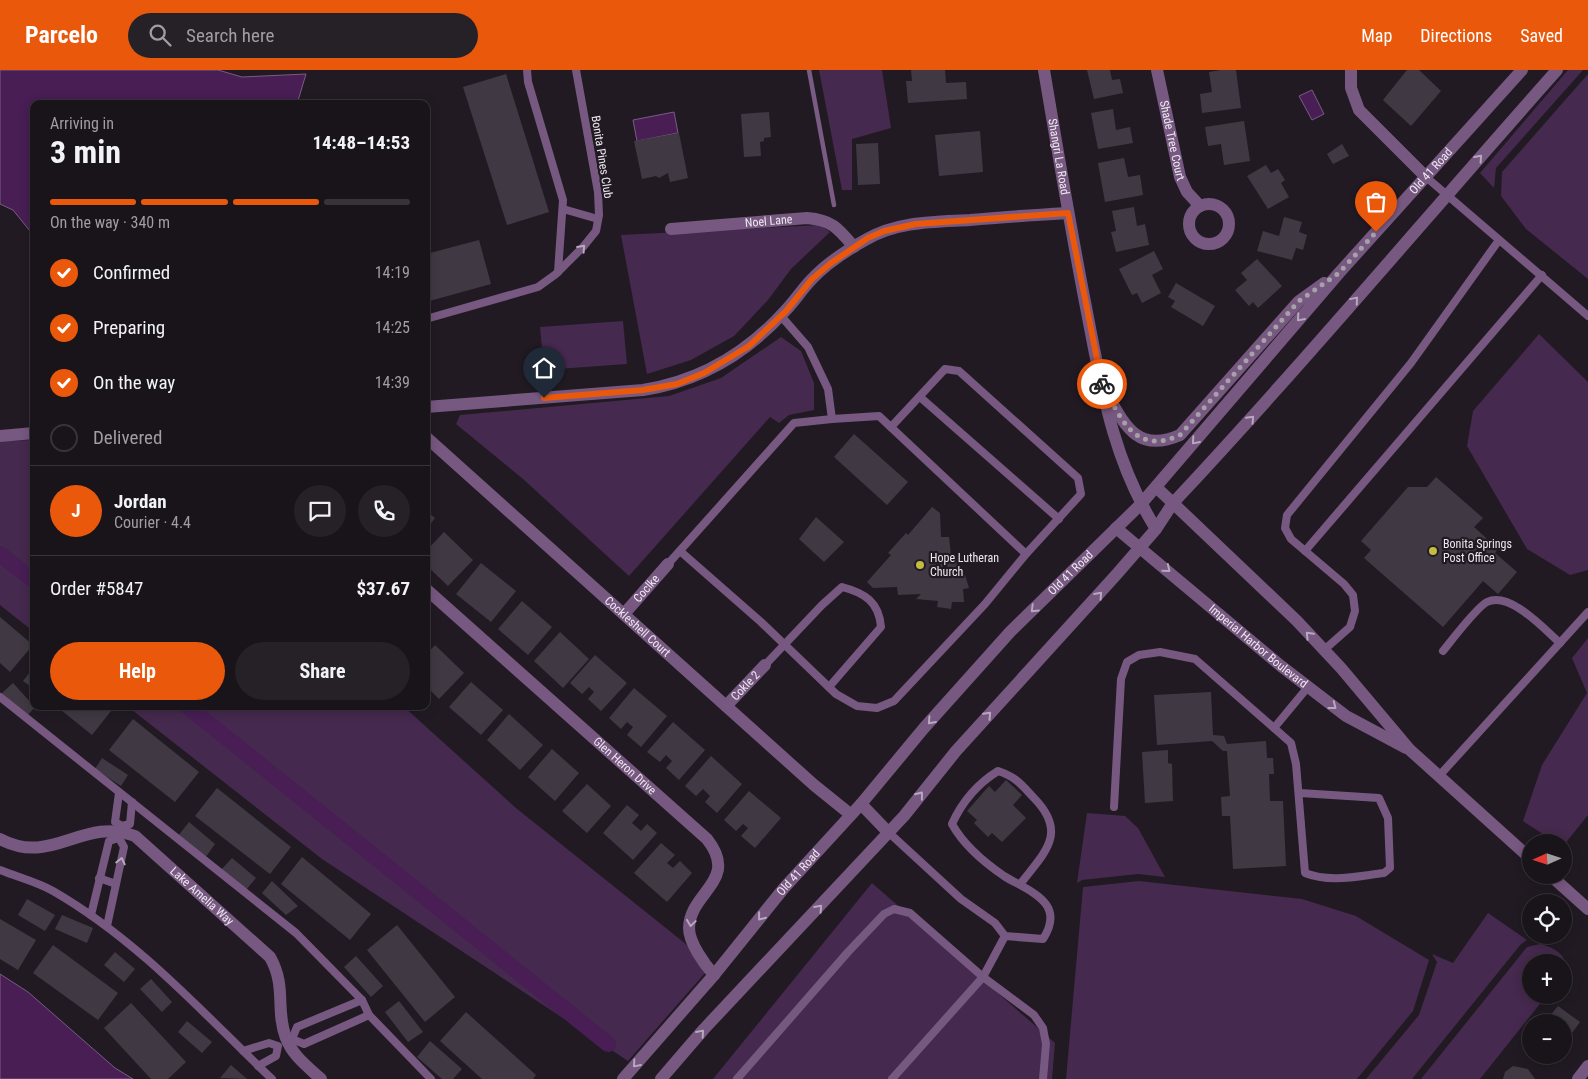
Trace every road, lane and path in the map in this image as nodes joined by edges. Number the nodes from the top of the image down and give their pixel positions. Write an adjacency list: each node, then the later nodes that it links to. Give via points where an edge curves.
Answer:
1 (527, 70): 11 (lane)
2 (576, 70): 13 (lane, Bonita Pines Club, via 598,192)
3 (1044, 70): 12 (street, Shangri La Road)
4 (1157, 70): 10 (street, Shade Tree Court, via 1180,177 1187,192)
5 (1351, 70): 8 (street, via 1351,88 1359,110)
6 (1522, 70): 8 (street, Old 41 Road)
7 (1557, 70): 9 (street, one-way to 7)
8 (1426, 177): 9 (lane); 18 (street, Old 41 Road)
9 (1447, 195): 15 (lane); 32 (street, one-way to 9, via 1301,364)
10 (1200, 206)
11 (563, 209): 13 (lane); 17 (lane)
12 (1068, 213): 16 (street, via 900,226); 23 (street, Shangri La Road)
13 (598, 219): 17 (lane, Bonita Pines Club, one-way to 13, via 596,231)
14 (671, 229): 16 (street, Noel Lane, via 822,219 835,225)
15 (1499, 240): 19 (lane); 39 (lane, via 1411,363 1287,515 1285,528 1291,539)
16 (854, 246): 20 (street, via 812,279)
17 (558, 272): 22 (lane, Bonita Pines Club, via 538,287)
18 (1339, 273): 23 (street, via 1299,301 1216,396 1174,438 1155,442 1132,433); 31 (street, Old 41 Road, one-way to 31)
19 (1542, 275): 21 (lane); 39 (lane)
20 (780, 316): 25 (street, via 749,346 726,362 671,385); 26 (lane, via 808,347 828,389)
21 (1588, 316)
22 (430, 318)
23 (1100, 381): 33 (street, Shangri La Road, via 1121,460)
24 (920, 397): 27 (lane); 34 (lane); 34 (lane, via 945,370 959,370 1078,478 1081,494)
25 (430, 407)
26 (832, 419): 27 (lane, via 879,416); 38 (lane, via 794,423)
27 (891, 427): 40 (lane)
28 (30, 434): 29 (street)
29 (0, 436)
30 (430, 441): 44 (street, Cockleshell Court)
31 (1156, 487): 32 (street, Imperial Harbor Boulevard); 33 (street, Old 41 Road)
32 (1173, 503): 36 (street); 47 (street, Imperial Harbor Boulevard, one-way to 32)
33 (1141, 504): 35 (street, Old 41 Road); 36 (street, Shangri La Road)
34 (1059, 519): 40 (lane)
35 (1116, 528): 37 (street, Imperial Harbor Boulevard); 60 (street, Old 41 Road, one-way to 60, via 1010,632)
36 (1156, 528): 37 (street)
37 (1139, 548): 51 (street, Imperial Harbor Boulevard, one-way to 51); 63 (street, one-way to 37, via 904,816 956,751)
38 (680, 551): 41 (lane); 46 (lane)
39 (1305, 551): 47 (lane, via 1353,595 1355,610 1350,627)
40 (1026, 554): 50 (lane, via 985,604 894,702 877,708 857,706)
41 (668, 564): 44 (street, Coclke)
42 (430, 593): 76 (street, Glen Heron Drive, one-way to 76, via 716,850 719,863 715,882 692,914 689,928 703,963)
43 (1588, 612): 45 (lane)
44 (624, 614): 53 (street, Cockleshell Court)
45 (1560, 643): 48 (lane, via 1510,602 1498,600 1486,602); 56 (lane)
46 (785, 645): 49 (lane); 50 (lane); 50 (lane, via 842,587 862,592 880,612 881,627)
47 (1324, 650): 55 (street, Imperial Harbor Boulevard)
48 (1442, 651)
49 (765, 666): 53 (street, Cokle 2)
50 (829, 687)
51 (1308, 687): 54 (lane); 55 (street, Imperial Harbor Boulevard, one-way to 55, via 1346,716)
52 (0, 697): 57 (lane)
53 (726, 706): 62 (street, Cockleshell Court)
54 (1274, 728): 58 (lane, via 1291,743); 61 (lane, via 1195,659 1160,652 1139,655 1127,662 1121,678)
55 (1410, 750): 56 (street, Imperial Harbor Boulevard)
56 (1439, 776): 66 (street, Imperial Harbor Boulevard)
57 (119, 793): 59 (lane); 64 (lane, via 115,822)
58 (1300, 793): 58 (lane, via 1305,873 1331,879 1384,873 1390,868 1388,818 1379,798)
59 (132, 802): 64 (lane, via 130,824); 78 (lane, via 296,933)
60 (861, 804): 62 (street, Old 41 Road); 63 (street)
61 (1114, 807)
62 (850, 814): 76 (street, Old 41 Road, one-way to 76, via 784,888)
63 (887, 831): 75 (lane, via 960,899 995,923); 90 (street, one-way to 63, via 704,1028 808,920)
64 (121, 832): 65 (street, Lake Amelia Way, via 98,831 36,849 15,847); 68 (lane, via 109,841); 70 (lane, one-way to 64, via 124,847); 82 (street, Lake Amelia Way, via 135,836 150,848 270,957 279,972)
65 (0, 839)
66 (1522, 851)
67 (0, 870): 73 (lane, via 51,890)
68 (99, 878): 70 (lane); 73 (lane)
69 (1021, 883): 69 (lane, via 1005,876 960,838 952,824 984,779 998,771 1014,776 1044,808 1052,822 1049,844); 75 (lane, via 1038,895 1049,911 1051,927 1043,939)
70 (116, 884): 74 (lane)
71 (1560, 884): 72 (street)
72 (1588, 909)
73 (91, 915): 74 (lane)
74 (107, 926): 83 (lane, via 183,991)
75 (1005, 936): 77 (lane)
76 (714, 975): 89 (street, Old 41 Road, one-way to 89)
77 (983, 977): 91 (lane, via 910,913 894,909 884,914 848,952); 92 (lane); 93 (lane, via 1034,1015 1043,1028 1046,1044)
78 (362, 1000): 79 (lane); 80 (lane)
79 (369, 1015): 81 (lane); 88 (lane)
80 (323, 1016): 81 (lane); 82 (lane, via 297,1026)
81 (331, 1032): 82 (lane, via 304,1044)
82 (286, 1042): 83 (lane, via 269,1043); 84 (lane, via 276,1056); 87 (street, Lake Amelia Way)
83 (243, 1051): 84 (lane)
84 (258, 1066): 86 (lane)
85 (1588, 1066): 94 (street)
86 (272, 1079)
87 (321, 1079)
88 (431, 1079)
89 (623, 1079)
90 (661, 1079)
91 (737, 1079)
92 (892, 1079)
93 (1043, 1079)
94 (1578, 1079)

